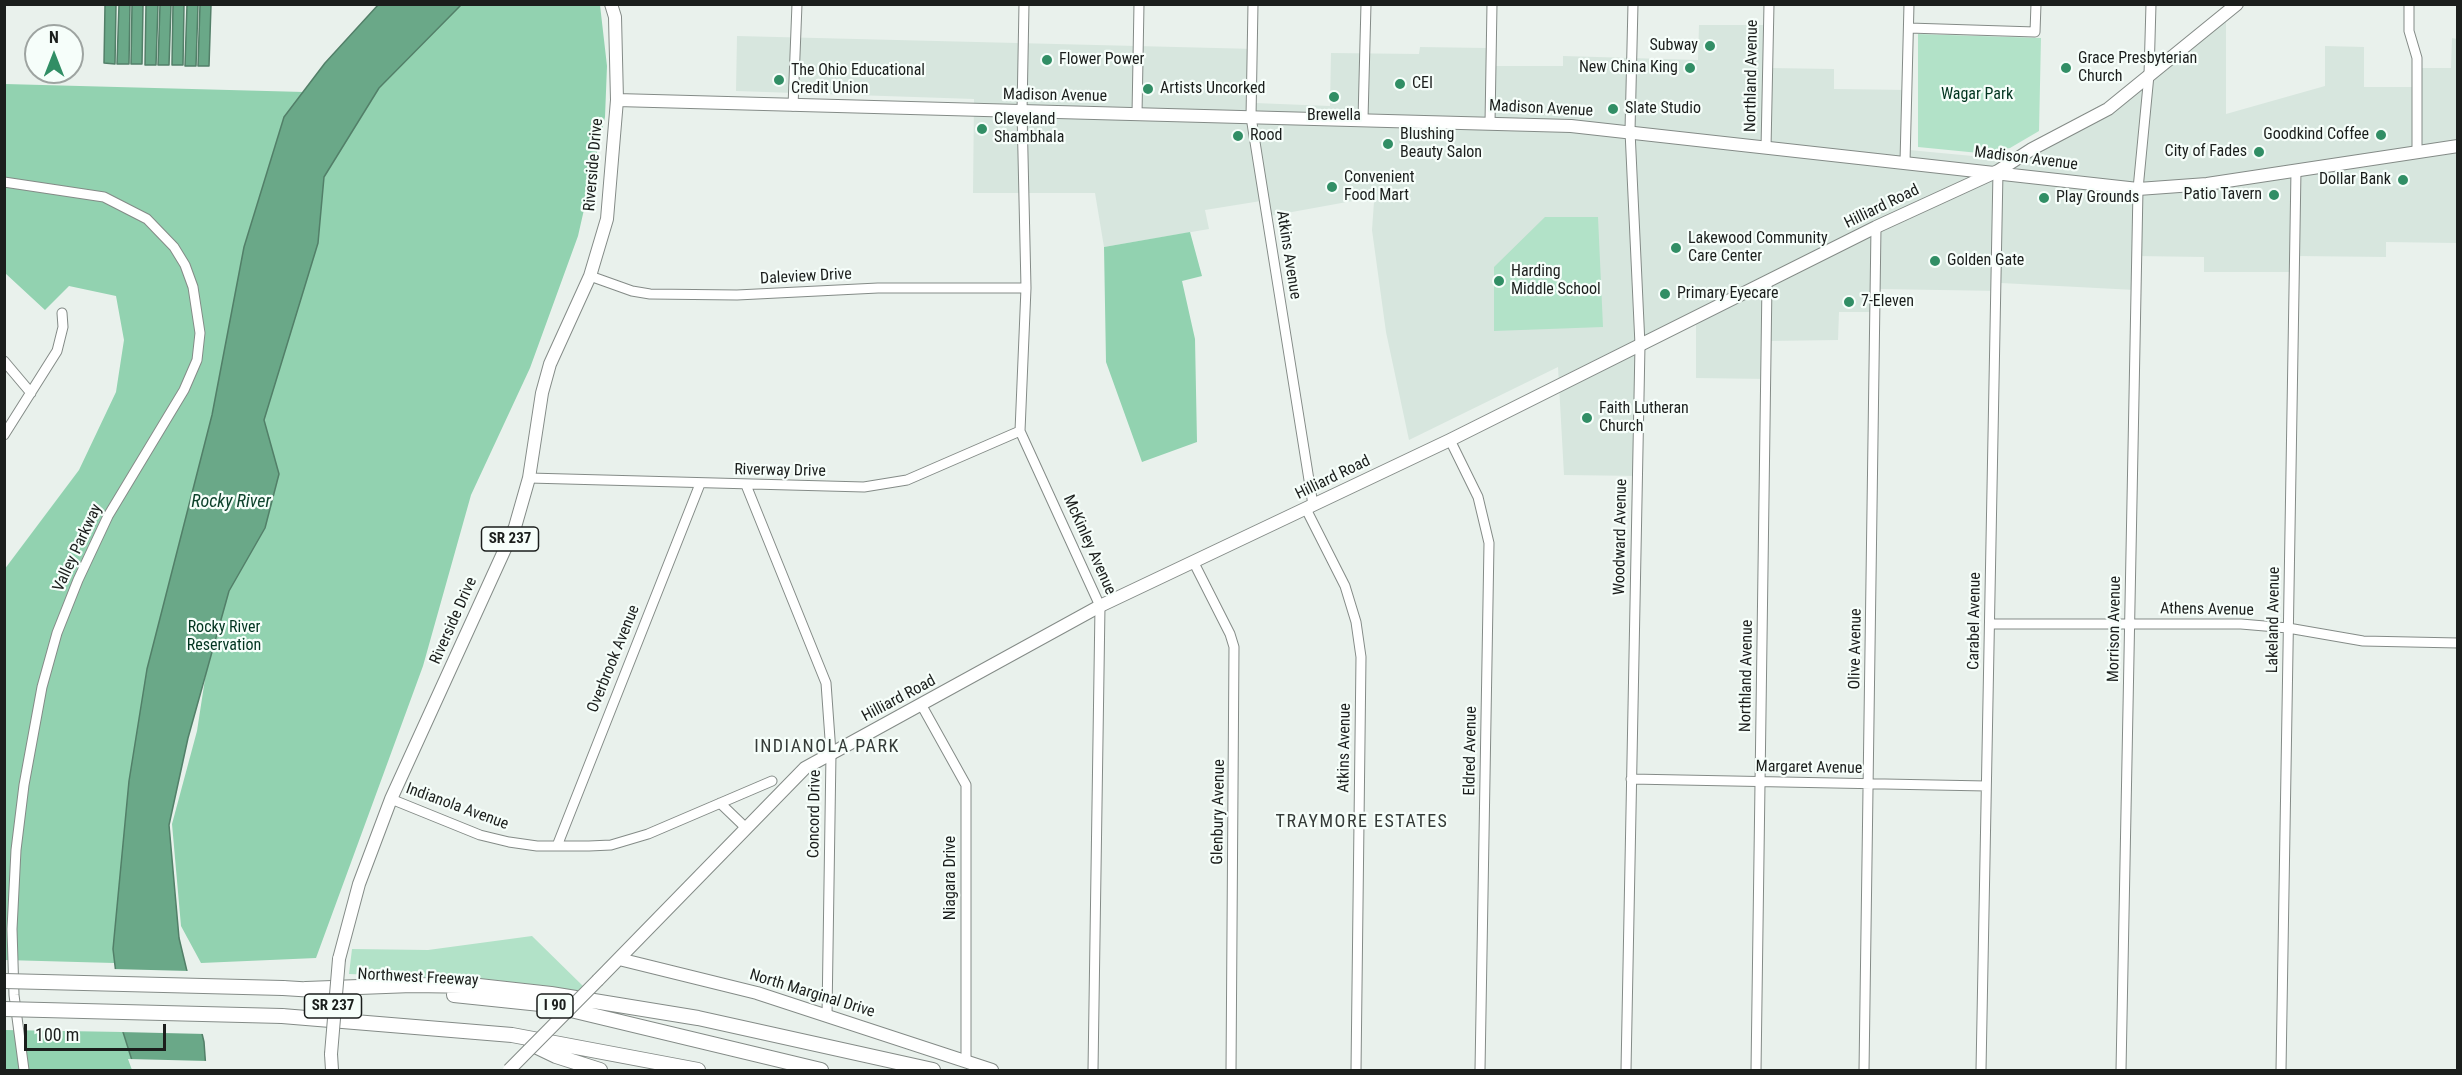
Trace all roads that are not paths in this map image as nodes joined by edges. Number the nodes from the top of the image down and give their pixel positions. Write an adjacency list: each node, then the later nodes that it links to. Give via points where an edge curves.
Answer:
1 (611, 4): 17 (main road, Riverside Drive / SR 237, via 617,50)
2 (797, 4): 18 (street)
3 (1024, 4): 19 (street, McKinley Avenue)
4 (1139, 4): 20 (street)
5 (1253, 4): 21 (street, Atkins Avenue)
6 (1366, 4): 22 (street)
7 (1492, 4): 23 (street)
8 (1633, 4): 24 (street, Woodward Avenue)
9 (1769, 4): 26 (street, Northland Avenue)
10 (1910, 4): 15 (street)
11 (2036, 4): 15 (street, via 2035,32)
12 (2151, 4): 16 (street, Morrison Avenue)
13 (2237, 4): 16 (main road, Hilliard Road)
14 (2409, 4): 27 (street, via 2409,31 2417,58)
15 (1909, 28): 28 (street)
16 (2149, 75): 30 (main road, Hilliard Road, via 2108,109); 32 (street, Morrison Avenue)
17 (617, 100): 18 (main road, Madison Avenue); 34 (main road, Riverside Drive / SR 237, via 607,219)
18 (794, 106): 19 (main road, Madison Avenue)
19 (1022, 111): 20 (main road, Madison Avenue); 36 (street, McKinley Avenue)
20 (1137, 114): 21 (main road, Madison Avenue)
21 (1251, 117): 22 (main road, Madison Avenue); 47 (street, Atkins Avenue)
22 (1363, 119): 23 (main road, Madison Avenue)
23 (1490, 123): 24 (main road, Madison Avenue)
24 (1630, 131): 26 (main road, Madison Avenue); 38 (street, Woodward Avenue)
25 (2457, 146): 27 (main road, Madison Avenue)
26 (1766, 148): 28 (main road, Madison Avenue)
27 (2418, 150): 29 (main road, Madison Avenue)
28 (1905, 162): 30 (main road, Madison Avenue)
29 (2296, 170): 32 (main road, Madison Avenue, via 2188,187); 52 (street, Lakeland Avenue)
30 (1998, 171): 32 (main road, Madison Avenue); 33 (main road, Hilliard Road); 50 (street, Carabel Avenue)
31 (4, 182): 72 (street, Valley Parkway, via 104,197 147,219 174,247 184,265 194,287 200,333 197,360 184,390 108,516 78,580 57,633 42,687 24,784 12,929 14,995)
32 (2138, 189): 51 (street, Morrison Avenue)
33 (1876, 227): 35 (main road, Hilliard Road); 59 (street, Olive Avenue)
34 (590, 276): 36 (street, Daleview Drive, via 650,294); 44 (main road, Riverside Drive / SR 237, via 550,364)
35 (1767, 282): 38 (main road, Hilliard Road); 58 (street, Northland Avenue)
36 (1026, 288): 41 (street, McKinley Avenue)
37 (62, 313): 40 (street, via 57,351)
38 (1640, 345): 43 (main road, Hilliard Road); 56 (street, Woodward Avenue)
39 (4, 361): 40 (street)
40 (31, 393): 42 (street)
41 (1020, 431): 46 (street, Riverway Drive, via 888,485); 49 (street, McKinley Avenue)
42 (4, 435)
43 (1449, 440): 47 (main road, Hilliard Road); 83 (street, Eldred Avenue, via 1478,497 1489,543)
44 (529, 478): 45 (street, Riverway Drive); 61 (main road, Riverside Drive / SR 237, via 515,527)
45 (700, 484): 46 (street, Riverway Drive); 64 (street, Overbrook Avenue)
46 (746, 485): 55 (street, Concord Drive, via 820,664 827,693)
47 (1309, 507): 48 (main road, Hilliard Road); 82 (street, Atkins Avenue, via 1346,586 1361,657)
48 (1194, 563): 49 (main road, Hilliard Road); 81 (street, Glenbury Avenue, via 1234,647)
49 (1100, 606): 54 (main road, Hilliard Road); 80 (street, McKinley Avenue)
50 (1990, 624): 51 (street, Athens Avenue); 60 (street, Carabel Avenue)
51 (2130, 624): 52 (street, Athens Avenue); 88 (street, Morrison Avenue)
52 (2288, 628): 53 (street, Athens Avenue, via 2363,641); 89 (street, Lakeland Avenue)
53 (2457, 643)
54 (922, 706): 55 (main road, Hilliard Road); 71 (street, Niagara Drive, via 966,785)
55 (831, 753): 63 (main road, Hilliard Road, via 805,768); 69 (street, Concord Drive)
56 (1631, 779): 58 (street, Margaret Avenue); 84 (street, Woodward Avenue)
57 (772, 781): 62 (street, Indianola Avenue)
58 (1760, 782): 59 (street, Margaret Avenue); 85 (street, Northland Avenue)
59 (1868, 785): 60 (street, Margaret Avenue); 86 (street, Olive Avenue)
60 (1986, 786): 87 (street, Carabel Avenue)
61 (391, 800): 64 (street, Indianola Avenue, via 480,835 509,843); 73 (main road, Riverside Drive / SR 237, bridge, via 358,884 339,959)
62 (720, 803): 63 (street); 64 (street, Indianola Avenue, via 648,834 611,845)
63 (746, 828): 65 (main road, Hilliard Road)
64 (557, 846)
65 (619, 959): 69 (main road, North Marginal Drive, via 757,993); 74 (main road, Hilliard Road, bridge)
66 (4, 981): 67 (highway, Northwest Freeway / I 90, bridge)
67 (306, 989): 77 (highway, Northwest Freeway / I 90, via 468,995 550,1005); 78 (highway, via 479,986 551,994 698,1018)
68 (4, 1009): 70 (highway, I 90, bridge, via 282,1016)
69 (827, 1015): 71 (main road, North Marginal Drive)
70 (512, 1035): 75 (highway); 76 (highway, I 90)
71 (966, 1062): 79 (main road, North Marginal Drive)
72 (24, 1071)
73 (332, 1071)
74 (509, 1071)
75 (600, 1071)
76 (698, 1071)
77 (821, 1071)
78 (933, 1071)
79 (992, 1071)
80 (1093, 1071)
81 (1231, 1071)
82 (1356, 1071)
83 (1480, 1071)
84 (1626, 1071)
85 (1756, 1071)
86 (1864, 1071)
87 (1982, 1071)
88 (2121, 1071)
89 (2281, 1071)

